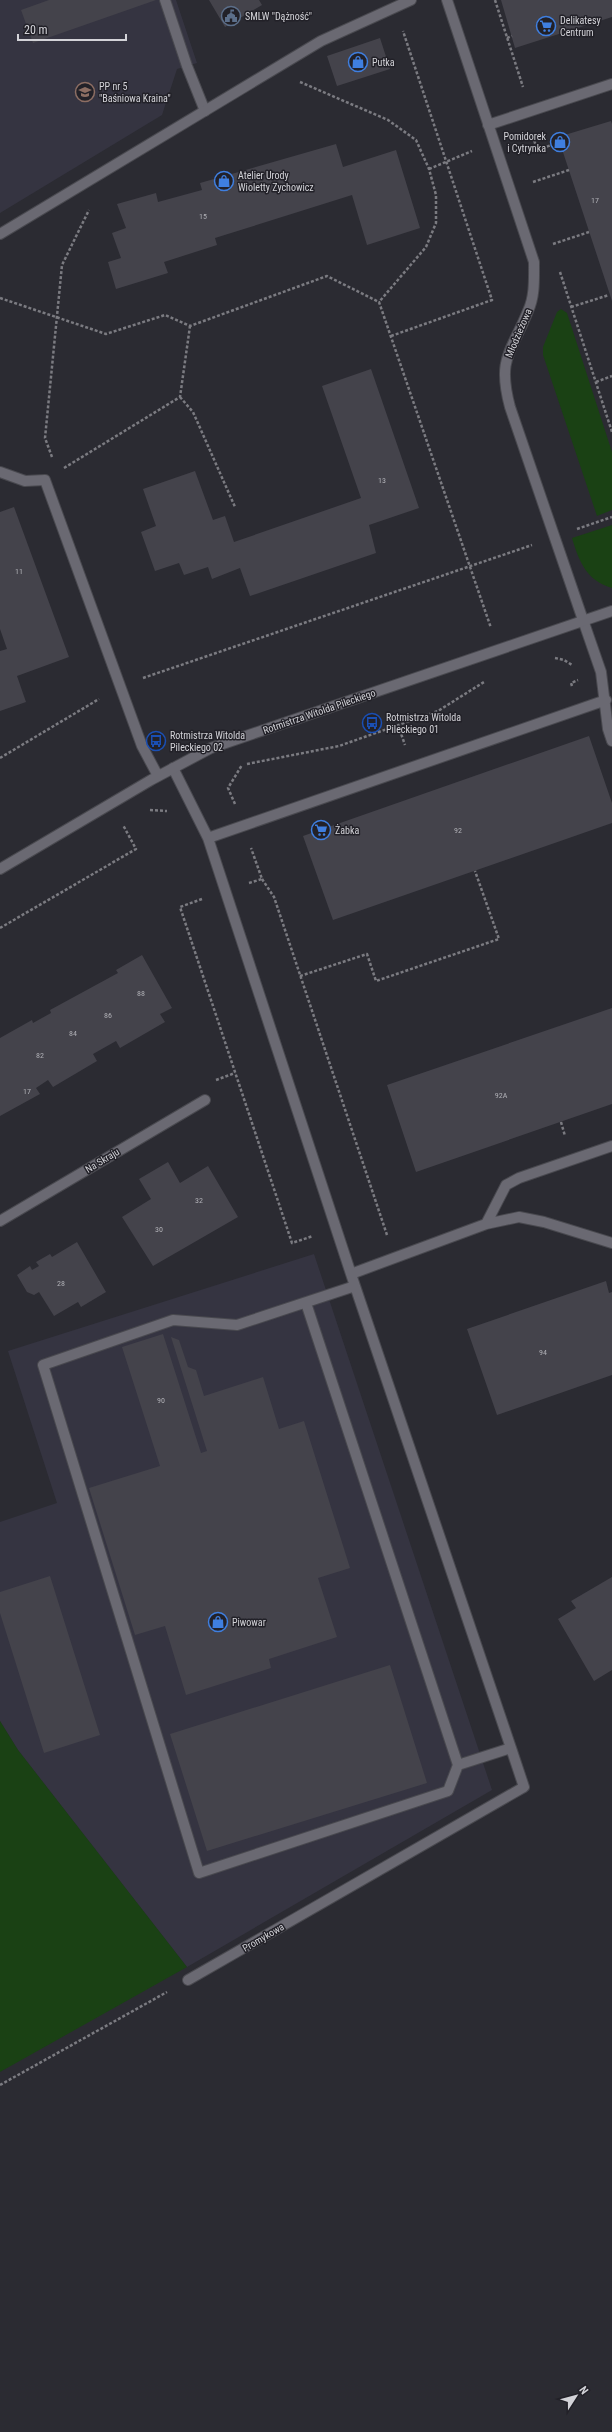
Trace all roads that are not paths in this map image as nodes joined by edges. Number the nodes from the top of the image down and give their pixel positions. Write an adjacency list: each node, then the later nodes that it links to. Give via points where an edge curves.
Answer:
1 (165, 0): 5 (street)
2 (411, 0): 5 (street, via 320,41)
3 (447, 0): 6 (street, Młodzieżowa)
4 (612, 84): 6 (street)
5 (205, 111): 7 (street)
6 (488, 125): 10 (street, Młodzieżowa, via 534,262 534,287 529,310 507,354 504,383)
7 (0, 234)
8 (0, 472): 14 (street, via 25,481 45,480 142,746)
9 (612, 611): 10 (street, Rotmistrza Witolda Pileckiego)
10 (583, 620): 11 (street, Młodzieżowa, via 601,672); 13 (street, Rotmistrza Witolda Pileckiego, via 211,748)
11 (606, 700): 12 (street, Młodzieżowa, via 608,729); 15 (street)
12 (612, 741)
13 (173, 768): 14 (street, Rotmistrza Witolda Pileckiego); 15 (street)
14 (158, 776): 16 (street, Rotmistrza Witolda Pileckiego)
15 (208, 838): 22 (street)
16 (0, 869)
17 (205, 1100): 19 (street, Na Skraju)
18 (612, 1146): 20 (street, via 519,1178 506,1185)
19 (0, 1221)
20 (486, 1224): 21 (street, via 519,1217); 22 (street)
21 (612, 1243)
22 (351, 1274): 23 (street)
23 (355, 1286): 24 (street); 25 (street)
24 (306, 1303): 26 (street); 26 (street, via 237,1325 173,1320 43,1365 199,1873 448,1791)
25 (511, 1748): 26 (street); 27 (street, Promykowa, via 524,1787)
26 (458, 1765)
27 (188, 1980)

